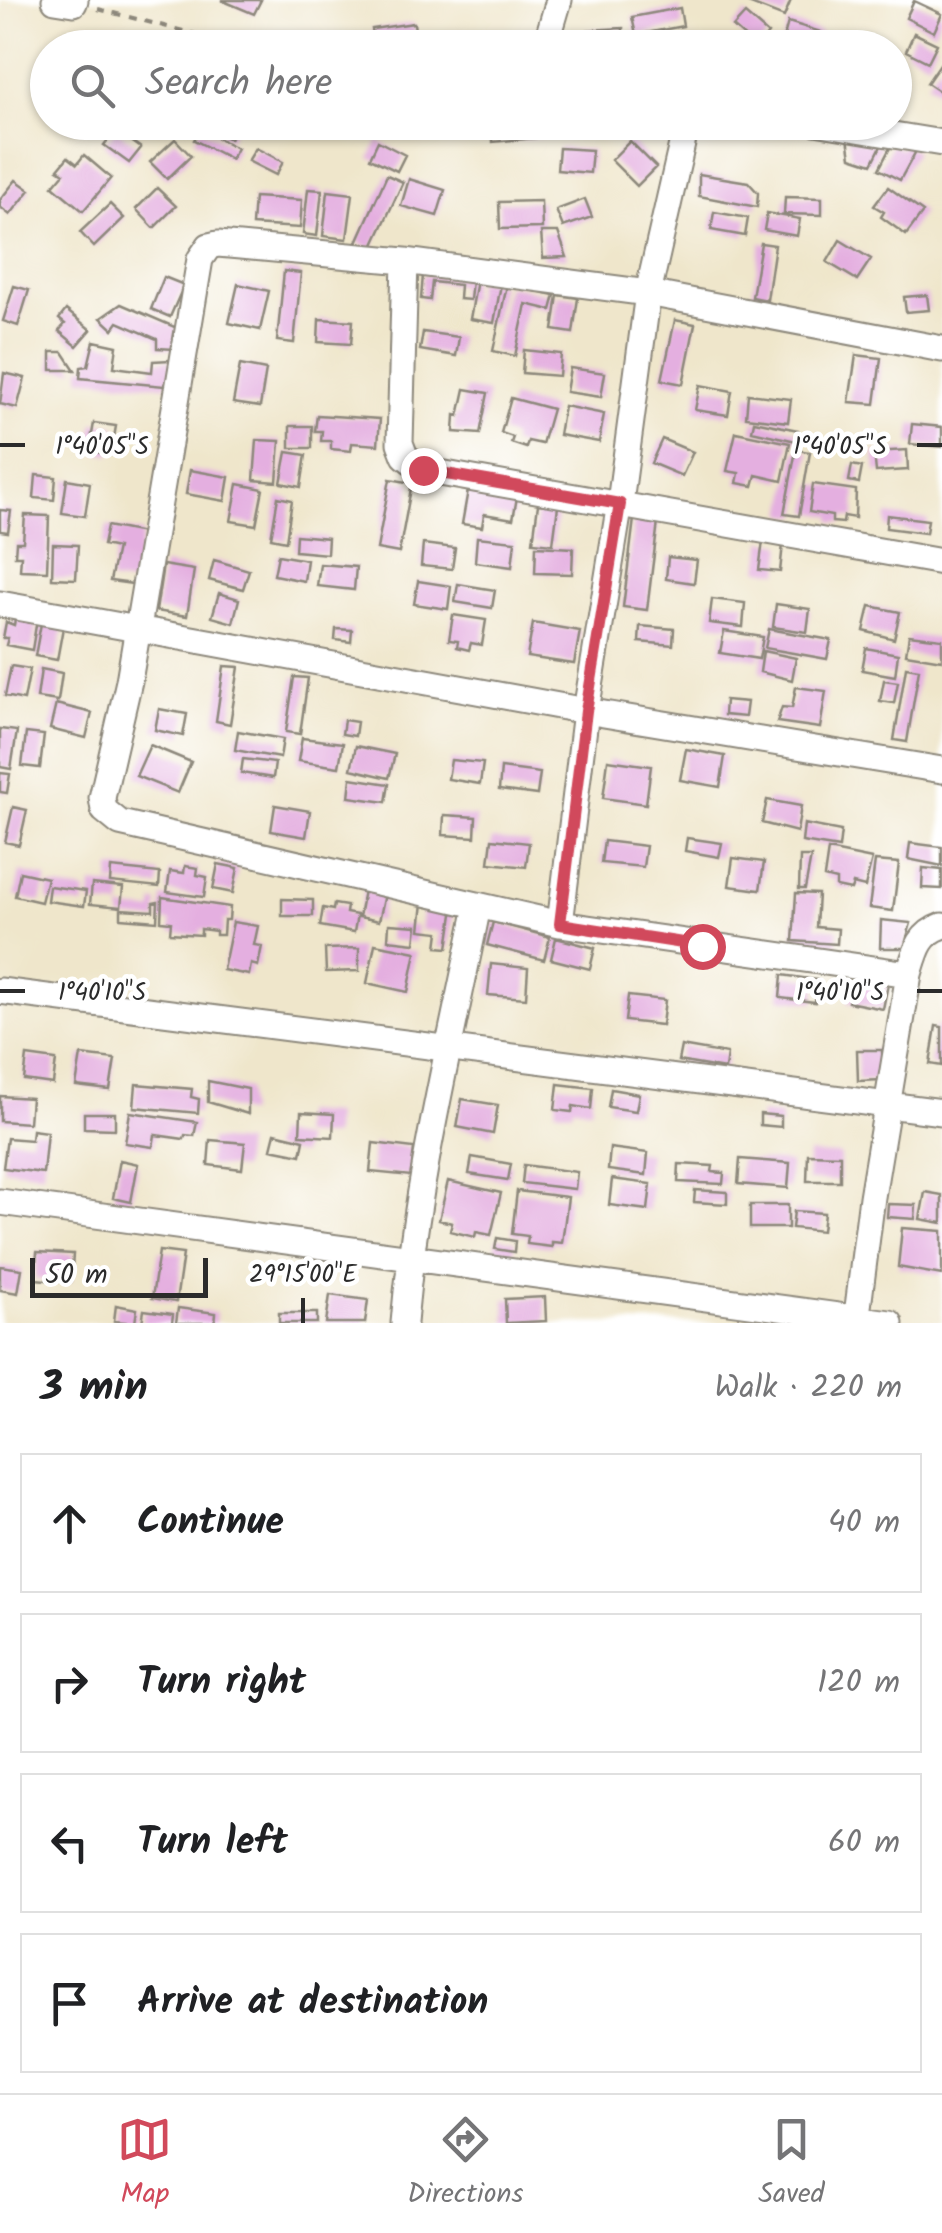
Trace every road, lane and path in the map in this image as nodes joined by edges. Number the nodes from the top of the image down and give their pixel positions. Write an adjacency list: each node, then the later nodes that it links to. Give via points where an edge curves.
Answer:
1 (558, 0): 4 (street)
2 (68, 1): 3 (path)
3 (180, 30)
4 (550, 30)
5 (912, 138): 7 (street)
6 (683, 140): 9 (street)
7 (942, 143)
8 (405, 261): 9 (street); 11 (street, via 405,456 423,470); 14 (street, via 218,244 203,251)
9 (648, 293): 10 (street); 11 (street)
10 (942, 348)
11 (620, 504): 12 (street); 15 (street)
12 (942, 562)
13 (0, 604): 14 (street)
14 (137, 629): 15 (street); 17 (street, via 102,798 110,816)
15 (586, 711): 16 (street); 18 (street)
16 (942, 770)
17 (478, 906): 18 (street); 22 (street)
18 (560, 924): 20 (street)
19 (942, 926): 20 (street, via 919,942)
20 (909, 974): 23 (street)
21 (0, 991): 22 (street)
22 (449, 1050): 23 (street); 26 (street)
23 (888, 1105): 24 (street); 27 (street)
24 (942, 1112)
25 (0, 1202): 26 (street)
26 (409, 1260): 27 (street); 28 (street)
27 (856, 1320): 29 (street)
28 (404, 1323)
29 (890, 1323)

